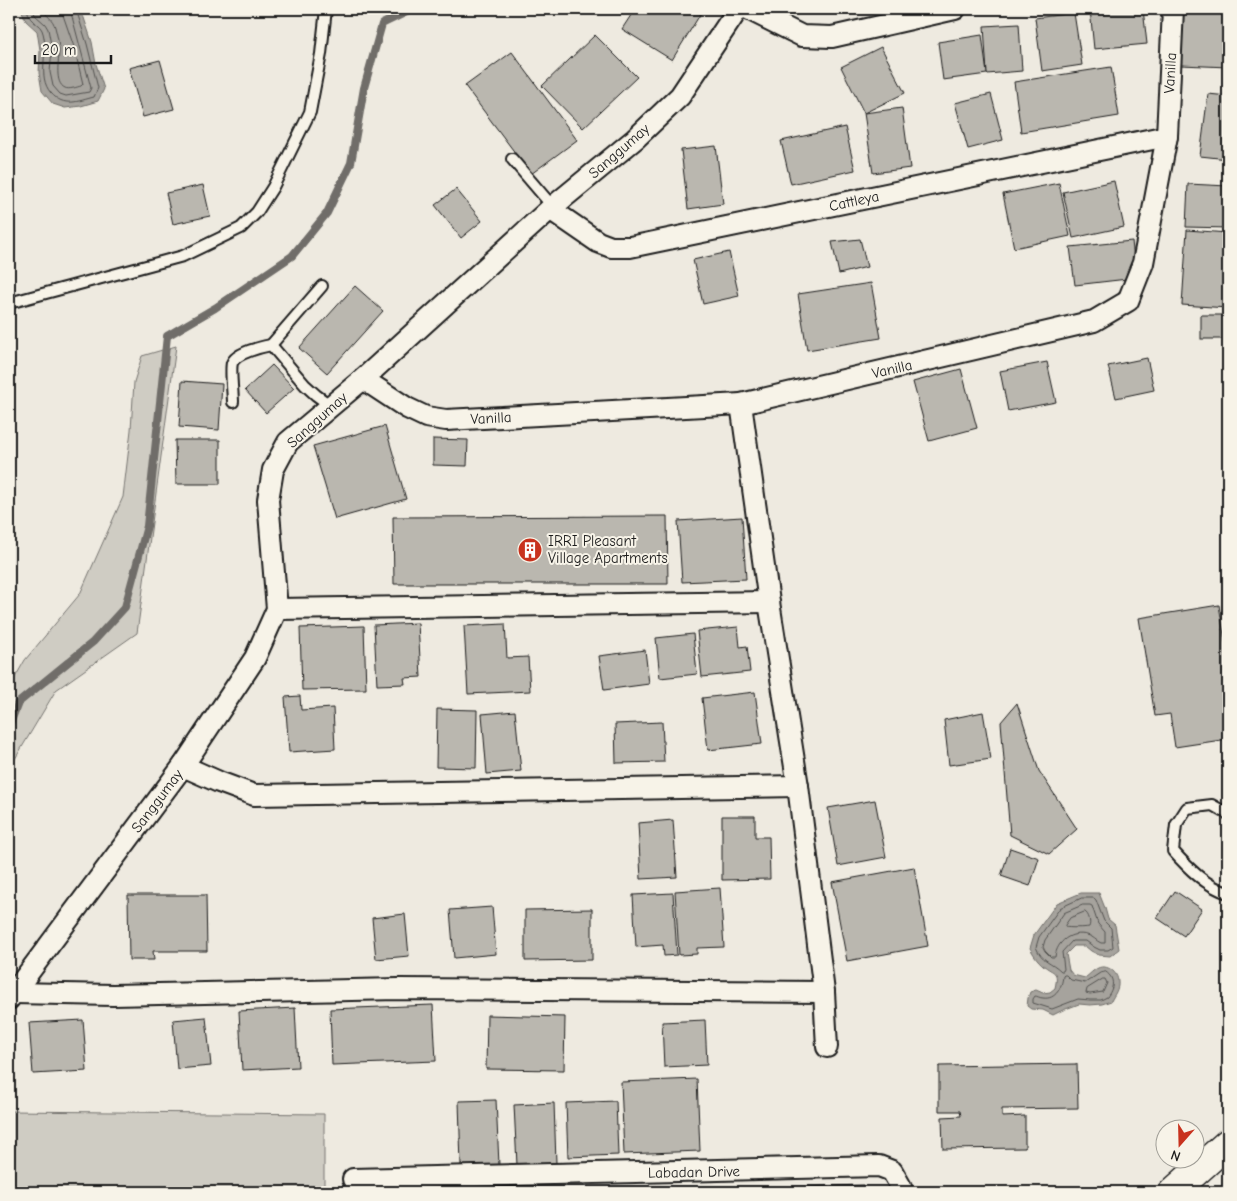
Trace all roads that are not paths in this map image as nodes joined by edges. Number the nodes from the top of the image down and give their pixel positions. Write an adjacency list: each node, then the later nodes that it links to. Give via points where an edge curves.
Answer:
1 (326, 9): 10 (lane, via 310,112 273,188 241,228 183,256)
2 (738, 9): 8 (street, Sanggumay, via 680,96 635,139)
3 (748, 9): 4 (street, via 802,36 832,37)
4 (955, 9)
5 (1173, 9): 6 (street, Vanilla)
6 (1167, 136): 8 (street, Cattleya, via 630,247 611,248 598,242); 14 (street, Vanilla, via 1143,263 1128,301 1094,321)
7 (512, 159): 8 (lane)
8 (552, 208): 12 (street, Sanggumay)
9 (322, 286): 11 (lane)
10 (9, 303)
11 (271, 346): 13 (lane, via 237,356 232,362); 15 (lane, via 305,385)
12 (363, 379): 14 (street, Vanilla, via 426,417 446,420); 15 (street, Sanggumay)
13 (233, 402)
14 (741, 404): 16 (street)
15 (331, 406): 17 (street, Sanggumay, via 288,442 273,470 268,500)
16 (769, 602): 17 (street); 19 (street)
17 (277, 609): 18 (street, Sanggumay, via 255,658)
18 (183, 766): 19 (street, via 254,795); 23 (street, Sanggumay)
19 (798, 786): 22 (street)
20 (1228, 814): 21 (lane, via 1212,805 1187,808 1176,825 1173,851 1191,871)
21 (1228, 893)
22 (824, 992): 23 (street, via 398,989); 24 (street)
23 (11, 996)
24 (827, 1047)
25 (1228, 1143): 28 (street)
26 (353, 1179): 27 (street, Labadan Drive, via 880,1166 892,1171)
27 (901, 1192)
28 (1173, 1192)

